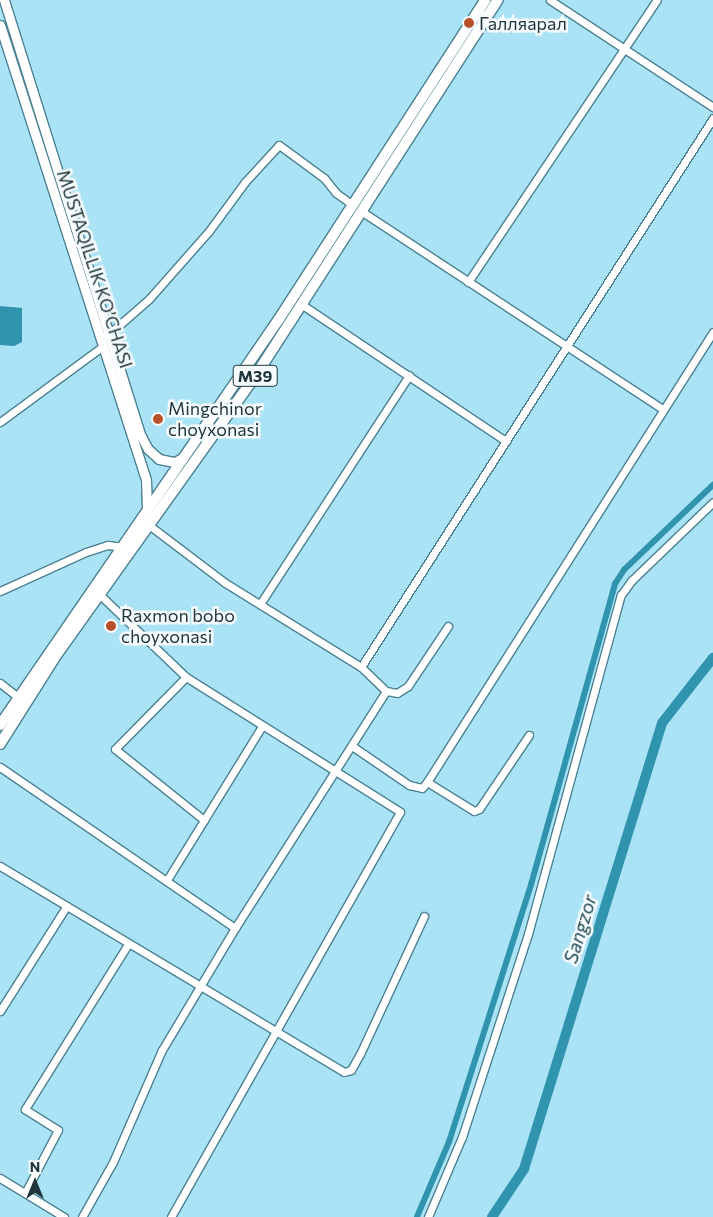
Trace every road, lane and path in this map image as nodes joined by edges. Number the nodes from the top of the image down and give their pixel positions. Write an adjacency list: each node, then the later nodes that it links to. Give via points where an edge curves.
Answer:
1 (4, 0): 16 (main road, MUSTAQILLIK KO’CHASI)
2 (485, 0): 8 (highway, M39)
3 (498, 0): 8 (highway, M39)
4 (550, 0): 7 (street)
5 (657, 0): 7 (street)
6 (0, 25): 17 (main road, MUSTAQILLIK KO’CHASI)
7 (624, 50): 9 (street); 12 (street)
8 (434, 89): 11 (highway, M39)
9 (713, 107)
10 (713, 118): 18 (street)
11 (357, 208): 12 (street); 13 (highway, M39); 14 (highway, M39); 16 (street, via 336,193 324,178 279,146 245,182 167,279)
12 (468, 282): 18 (street)
13 (301, 304): 14 (highway, M39); 19 (street)
14 (283, 323): 23 (highway, M39); 25 (highway, M39)
15 (713, 332): 20 (street)
16 (110, 336): 17 (street); 23 (main road, MUSTAQILLIK KO’CHASI, via 148,449 158,459 170,463)
17 (102, 343): 21 (street); 25 (main road, MUSTAQILLIK KO’CHASI, via 148,485)
18 (566, 346): 20 (street); 22 (street)
19 (409, 375): 22 (street); 29 (street)
20 (662, 409): 43 (street)
21 (0, 422)
22 (506, 440): 31 (street)
23 (188, 453): 25 (highway, M39)
24 (713, 502): 59 (street, via 632,580 621,595 528,934 462,1137)
25 (145, 524): 26 (highway, M39); 28 (highway, M39); 29 (street)
26 (124, 547): 27 (street, via 108,545 86,552); 35 (highway, M39)
27 (0, 591)
28 (100, 595): 32 (street); 39 (highway, M39, via 57,654)
29 (260, 604): 31 (street)
30 (448, 626): 34 (street, via 408,686 397,693)
31 (361, 667): 34 (street)
32 (186, 677): 37 (street); 44 (street, via 115,749)
33 (0, 683): 35 (street)
34 (386, 691): 40 (street)
35 (18, 697): 36 (highway, M39)
36 (0, 725)
37 (262, 726): 42 (street); 44 (street)
38 (529, 735): 43 (street, via 480,809 474,811)
39 (0, 744)
40 (352, 746): 42 (street); 43 (street, via 409,785 422,788)
41 (0, 767): 46 (street)
42 (335, 771): 49 (street); 53 (street, via 400,812)
43 (427, 782)
44 (204, 820): 46 (street)
45 (0, 866): 47 (street)
46 (167, 880): 49 (street)
47 (66, 907): 50 (street); 52 (street)
48 (424, 916): 53 (street, via 351,1070 339,1072)
49 (236, 928): 51 (street)
50 (128, 944): 51 (street); 55 (street, via 25,1109 58,1130)
51 (199, 987): 53 (street); 57 (street, via 162,1050 113,1162)
52 (0, 1011)
53 (274, 1031): 58 (street)
54 (0, 1178): 55 (street)
55 (25, 1194): 56 (street)
56 (64, 1217)
57 (82, 1217)
58 (171, 1217)
59 (428, 1217)

